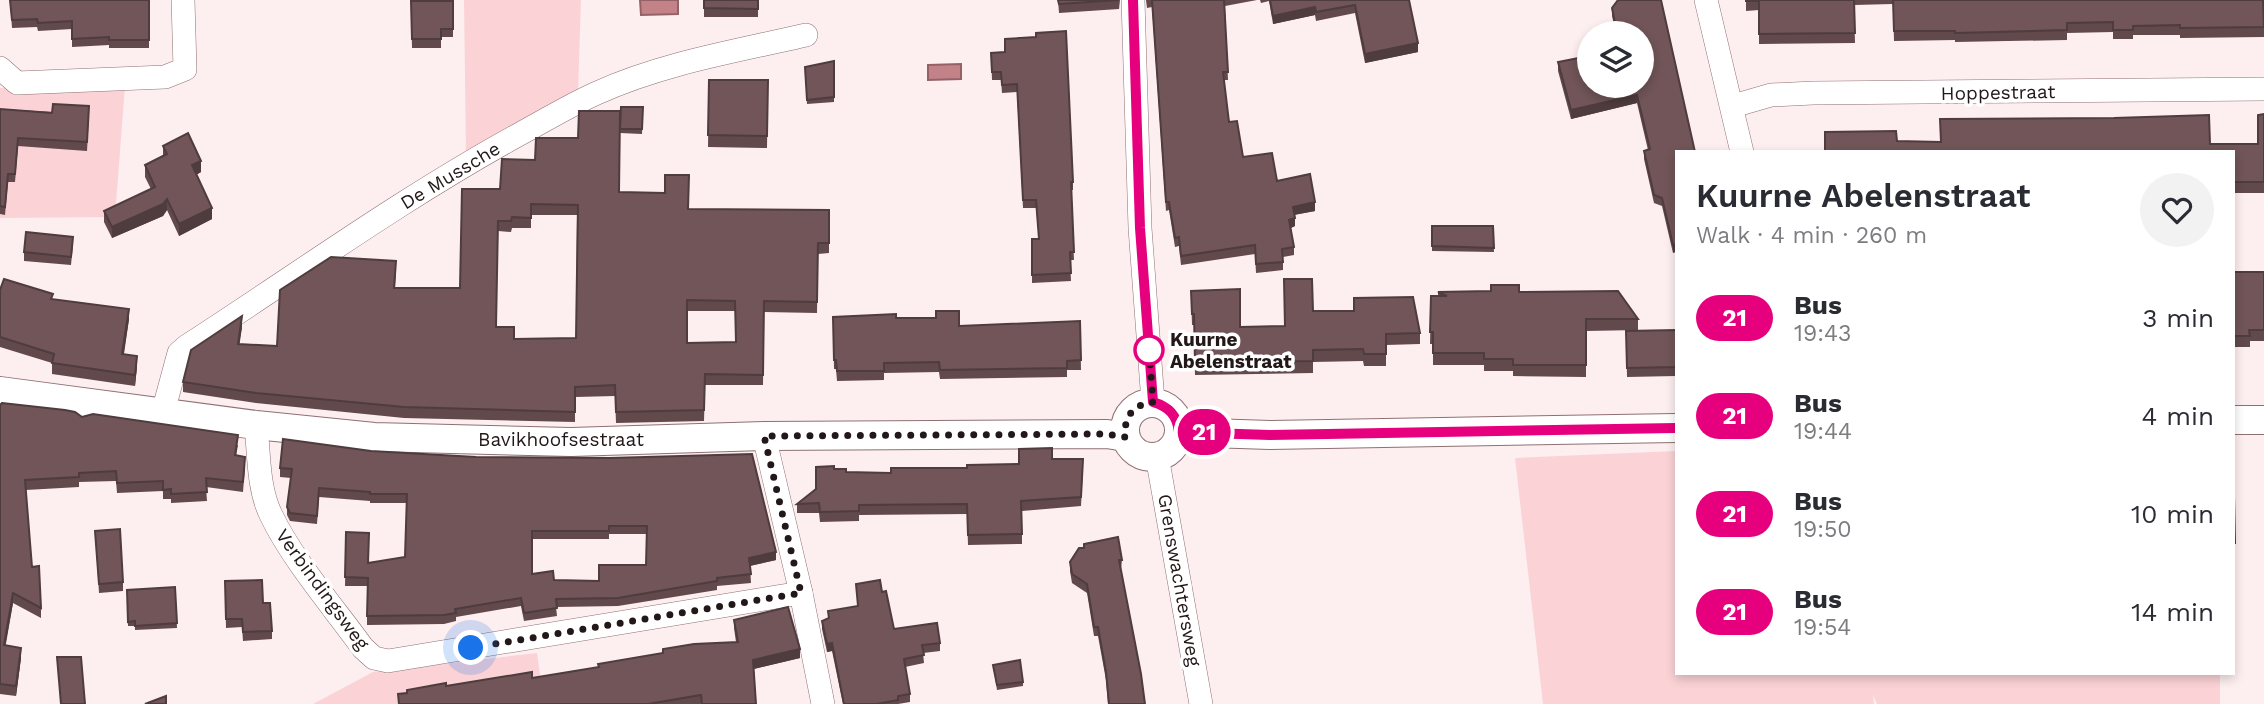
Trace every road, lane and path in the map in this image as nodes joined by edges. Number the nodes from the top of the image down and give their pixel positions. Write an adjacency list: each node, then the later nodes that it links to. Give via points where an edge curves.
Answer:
1 (183, 0): 5 (street, via 185,69 165,77 17,83)
2 (1133, 0): 10 (street, via 1140,228)
3 (1706, 0): 7 (street)
4 (806, 35): 11 (street, De Mussche, via 673,66 598,92 481,155 187,346 179,353)
5 (0, 68)
6 (2264, 89): 7 (street, Hoppestraat, via 1814,93 1771,95)
7 (1733, 106): 8 (street)
8 (1742, 150)
9 (0, 391): 11 (street, Bavikhoofsestraat)
10 (1153, 402): 16 (street, via 1172,412); 18 (street, via 1130,413)
11 (163, 412): 14 (street, Bavikhoofsestraat)
12 (2264, 420): 13 (street)
13 (2235, 421)
14 (256, 425): 17 (street, Bavikhoofsestraat, via 374,436 572,442); 20 (street, Verbindingsweg, via 270,514 374,658 388,661)
15 (1675, 428): 16 (street, via 1270,435)
16 (1179, 432): 19 (street, via 1167,452)
17 (764, 436): 18 (street, Bavikhoofsestraat); 20 (street)
18 (1125, 437): 19 (street, via 1138,453)
19 (1157, 456): 22 (street, Grenswachtersweg)
20 (801, 593): 21 (street)
21 (823, 704)
22 (1201, 704)

